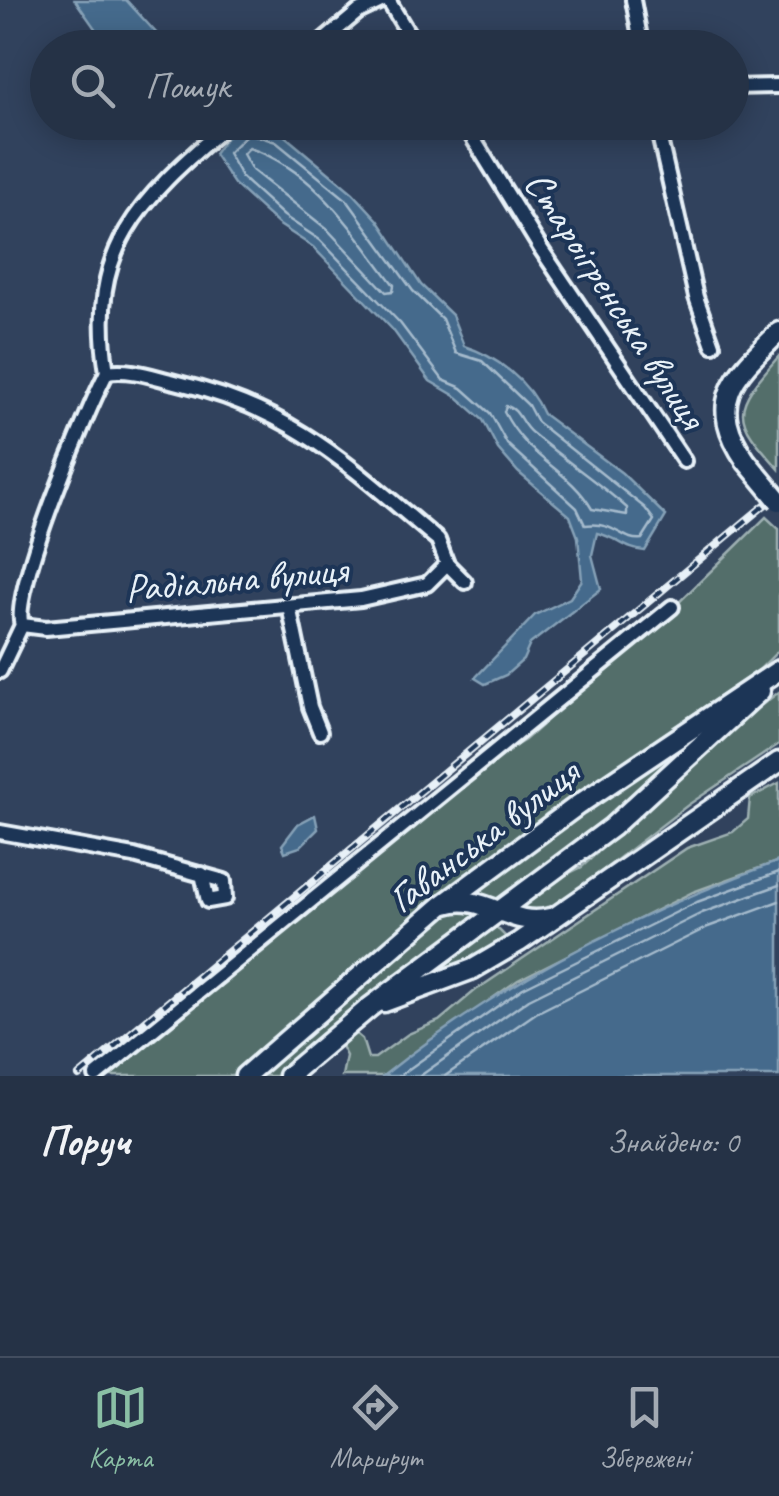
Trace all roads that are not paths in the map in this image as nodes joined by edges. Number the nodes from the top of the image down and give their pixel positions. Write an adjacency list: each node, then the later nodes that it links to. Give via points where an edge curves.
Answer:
1 (386, 0): 3 (street); 4 (street)
2 (633, 0): 5 (street)
3 (336, 30)
4 (406, 30)
5 (639, 30)
6 (779, 86): 7 (street)
7 (749, 87)
8 (208, 140): 13 (street, via 164,177 124,232 104,293)
9 (474, 140): 14 (street, Староігренська вулиця)
10 (660, 140): 12 (street)
11 (779, 332): 15 (street, bridge, via 746,365 726,398 725,422)
12 (713, 345)
13 (107, 372): 16 (street, via 172,382 260,408 315,437 438,540); 20 (street, via 34,554 19,600)
14 (684, 461)
15 (779, 501)
16 (446, 564): 17 (street); 18 (street, Радіальна вулиця, via 427,584 394,594)
17 (465, 582)
18 (289, 606): 20 (street, Радіальна вулиця); 23 (street)
19 (672, 607): 31 (street)
20 (22, 625): 21 (street)
21 (0, 671)
22 (779, 671): 27 (street, Гаванська вулиця); 28 (street, Гаванська вулиця, via 612,828)
23 (320, 732)
24 (779, 762): 29 (street, Гаванська вулиця)
25 (0, 832): 26 (street)
26 (202, 874)
27 (441, 906): 28 (street, via 472,900); 32 (street, Гаванська вулиця)
28 (499, 913): 29 (street, via 526,921); 30 (street, Гаванська вулиця)
29 (553, 917): 30 (street, Гаванська вулиця, via 472,969)
30 (370, 1007): 33 (street, Гаванська вулиця)
31 (96, 1076)
32 (245, 1076)
33 (288, 1076)

